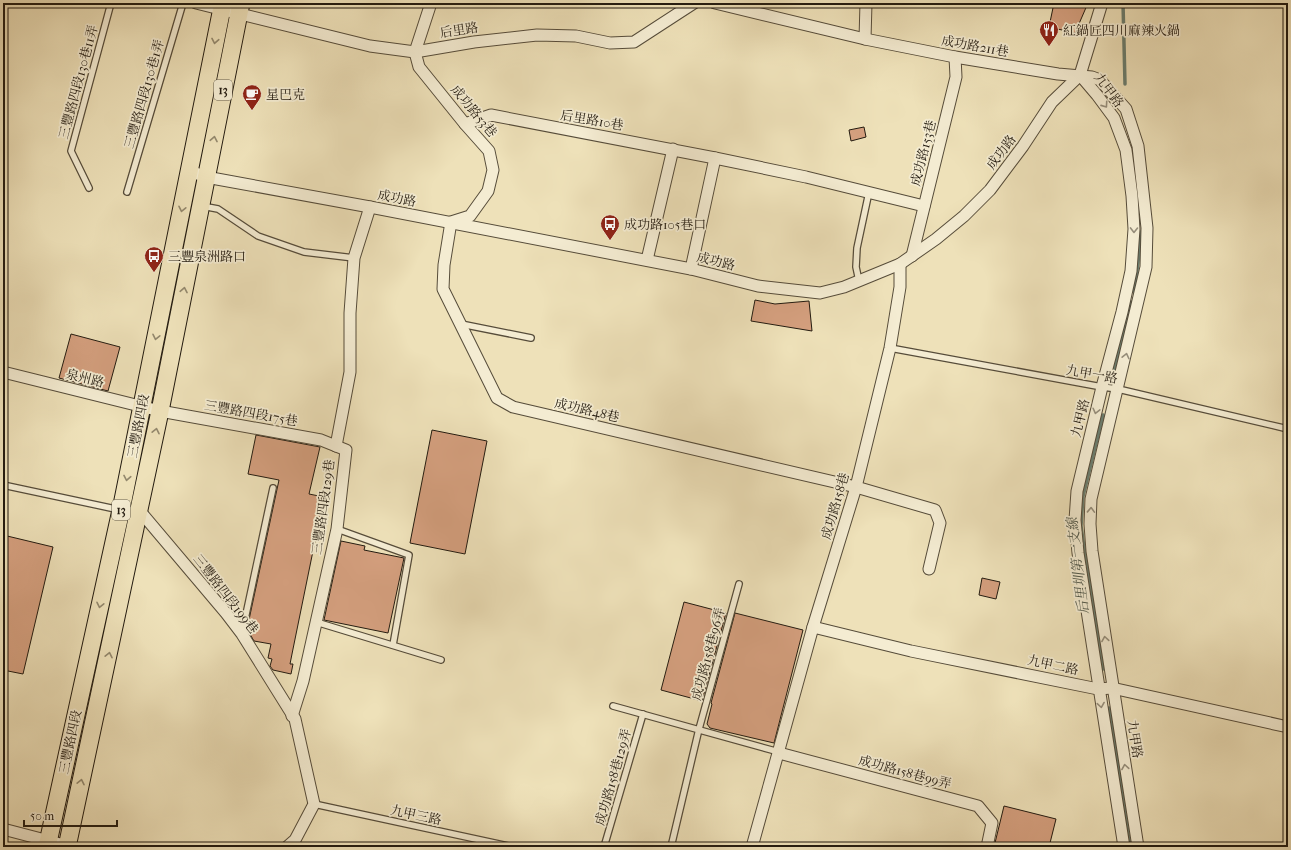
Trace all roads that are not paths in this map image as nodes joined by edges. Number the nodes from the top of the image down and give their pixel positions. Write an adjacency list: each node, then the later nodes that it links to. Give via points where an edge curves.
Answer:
1 (111, 3): 20 (lane, 三豐路四段130巷11弄, via 71,151)
2 (183, 3): 21 (lane, 三豐路四段130巷1弄)
3 (196, 3): 9 (street, 后里路)
4 (431, 3): 12 (street)
5 (694, 3): 12 (street, 后里路, via 634,42 610,43 576,36 537,35)
6 (715, 3): 11 (street, 成功路211巷)
7 (866, 3): 11 (street)
8 (1102, 3): 14 (street, 成功路)
9 (223, 6): 10 (street, 后里路); 18 (main road, 三豐路四段 / 13, one-way to 18)
10 (240, 8): 12 (street, 后里路, via 302,30 370,46); 19 (main road, 三豐路四段 / 13, one-way to 10)
11 (865, 39): 13 (street, 成功路211巷)
12 (415, 52): 15 (street, 成功路53巷, via 419,67)
13 (955, 57): 14 (street, 成功路211巷, via 1058,74); 24 (street, 成功路153巷, via 956,77)
14 (1080, 75): 27 (street, 成功路, via 1052,102 990,190 964,216); 33 (street, 九甲路, one-way to 33, via 1114,118 1126,150 1134,229 1131,271); 34 (street, 九甲路, via 1100,80 1126,109 1138,146 1147,228 1146,267)
15 (465, 124): 16 (street, 后里路10巷, via 491,115); 26 (street, 成功路53巷, via 490,151 493,170 488,191 470,216)
16 (673, 149): 17 (street, 后里路10巷); 29 (street)
17 (715, 158): 22 (street, 后里路10巷); 31 (street)
18 (190, 171): 19 (street, 成功路); 41 (main road, 三豐路四段 / 13, one-way to 41)
19 (206, 177): 23 (main road, 三豐路四段 / 13); 25 (street, 成功路)
20 (89, 188)
21 (127, 192)
22 (869, 192): 24 (street, 后里路10巷); 32 (lane, via 857,248 856,267)
23 (200, 206): 28 (lane, via 218,209 258,236 304,252); 42 (main road, 三豐路四段 / 13, one-way to 23)
24 (924, 206): 27 (street, 成功路153巷)
25 (370, 207): 26 (street, 成功路); 28 (street, 三豐路四段129巷)
26 (451, 222): 29 (street, 成功路); 35 (street, 成功路48巷, via 443,289)
27 (912, 256): 30 (street, 成功路)
28 (354, 258): 44 (street, 三豐路四段129巷, via 350,313 350,372)
29 (647, 260): 31 (street, 成功路)
30 (900, 264): 32 (street, 成功路); 37 (street, 成功路158巷, via 900,287)
31 (691, 269): 32 (street, 成功路, via 758,286 820,293)
32 (859, 281)
33 (1126, 296): 34 (lane); 39 (street, 九甲路)
34 (1139, 298): 40 (street, 九甲路, one-way to 34)
35 (460, 324): 36 (lane); 46 (street, 成功路48巷, via 497,398 513,407)
36 (531, 338)
37 (890, 348): 39 (lane, 九甲一路); 46 (street, 成功路158巷)
38 (3, 372): 41 (street, 泉州路)
39 (1102, 387): 40 (lane, 九甲一路); 59 (street, 九甲路, one-way to 59, via 1077,490 1075,520)
40 (1118, 389): 43 (lane, 九甲一路); 58 (street, 九甲路, one-way to 40, via 1090,524 1091,499)
41 (141, 407): 42 (street, 泉州路); 48 (main road, 三豐路四段 / 13, one-way to 48)
42 (160, 411): 44 (street, 三豐路四段175巷, via 320,440); 49 (main road, 三豐路四段 / 13, one-way to 42)
43 (1288, 429)
44 (336, 446): 50 (street, 三豐路四段129巷, via 346,450)
45 (3, 485): 48 (lane)
46 (856, 487): 51 (street, 成功路48巷, via 935,510 940,523); 54 (street, 成功路158巷)
47 (273, 488): 55 (lane)
48 (121, 510): 49 (street); 70 (main road, 三豐路四段 / 13, one-way to 70)
49 (139, 510): 55 (street, 三豐路四段199巷); 71 (main road, 三豐路四段 / 13, one-way to 49)
50 (337, 529): 53 (street, 三豐路四段129巷); 56 (lane, via 409,555)
51 (929, 569)
52 (739, 584): 64 (lane, 成功路158巷96弄)
53 (316, 622): 56 (lane); 62 (street, 三豐路四段129巷)
54 (813, 627): 59 (street, 九甲二路, via 911,651); 65 (street, 成功路158巷)
55 (242, 634): 62 (street, 三豐路四段199巷)
56 (393, 645): 57 (lane)
57 (441, 660)
58 (1112, 688): 59 (street, 九甲二路); 63 (street, 九甲二路); 66 (street, 九甲路, one-way to 58)
59 (1098, 689): 67 (street, 九甲路, one-way to 67)
60 (613, 706): 61 (lane)
61 (643, 714): 64 (lane); 74 (lane, 成功路158巷129弄)
62 (292, 716): 68 (street, 三豐路四段199巷, via 295,719)
63 (1288, 727)
64 (699, 730): 65 (lane); 75 (lane, 成功路158巷96弄)
65 (779, 752): 76 (street, 成功路158巷); 77 (street, 成功路158巷99弄, via 978,806 992,823)
66 (1130, 796): 67 (lane); 79 (street, 九甲路)
67 (1116, 797): 78 (street, 九甲路)
68 (314, 804): 72 (street, via 295,840); 73 (lane, 九甲三路)
69 (3, 829): 70 (street)
70 (47, 844): 71 (street)
71 (69, 847)
72 (287, 847)
73 (513, 847)
74 (604, 847)
75 (671, 847)
76 (752, 847)
77 (987, 847)
78 (1124, 847)
79 (1138, 847)

